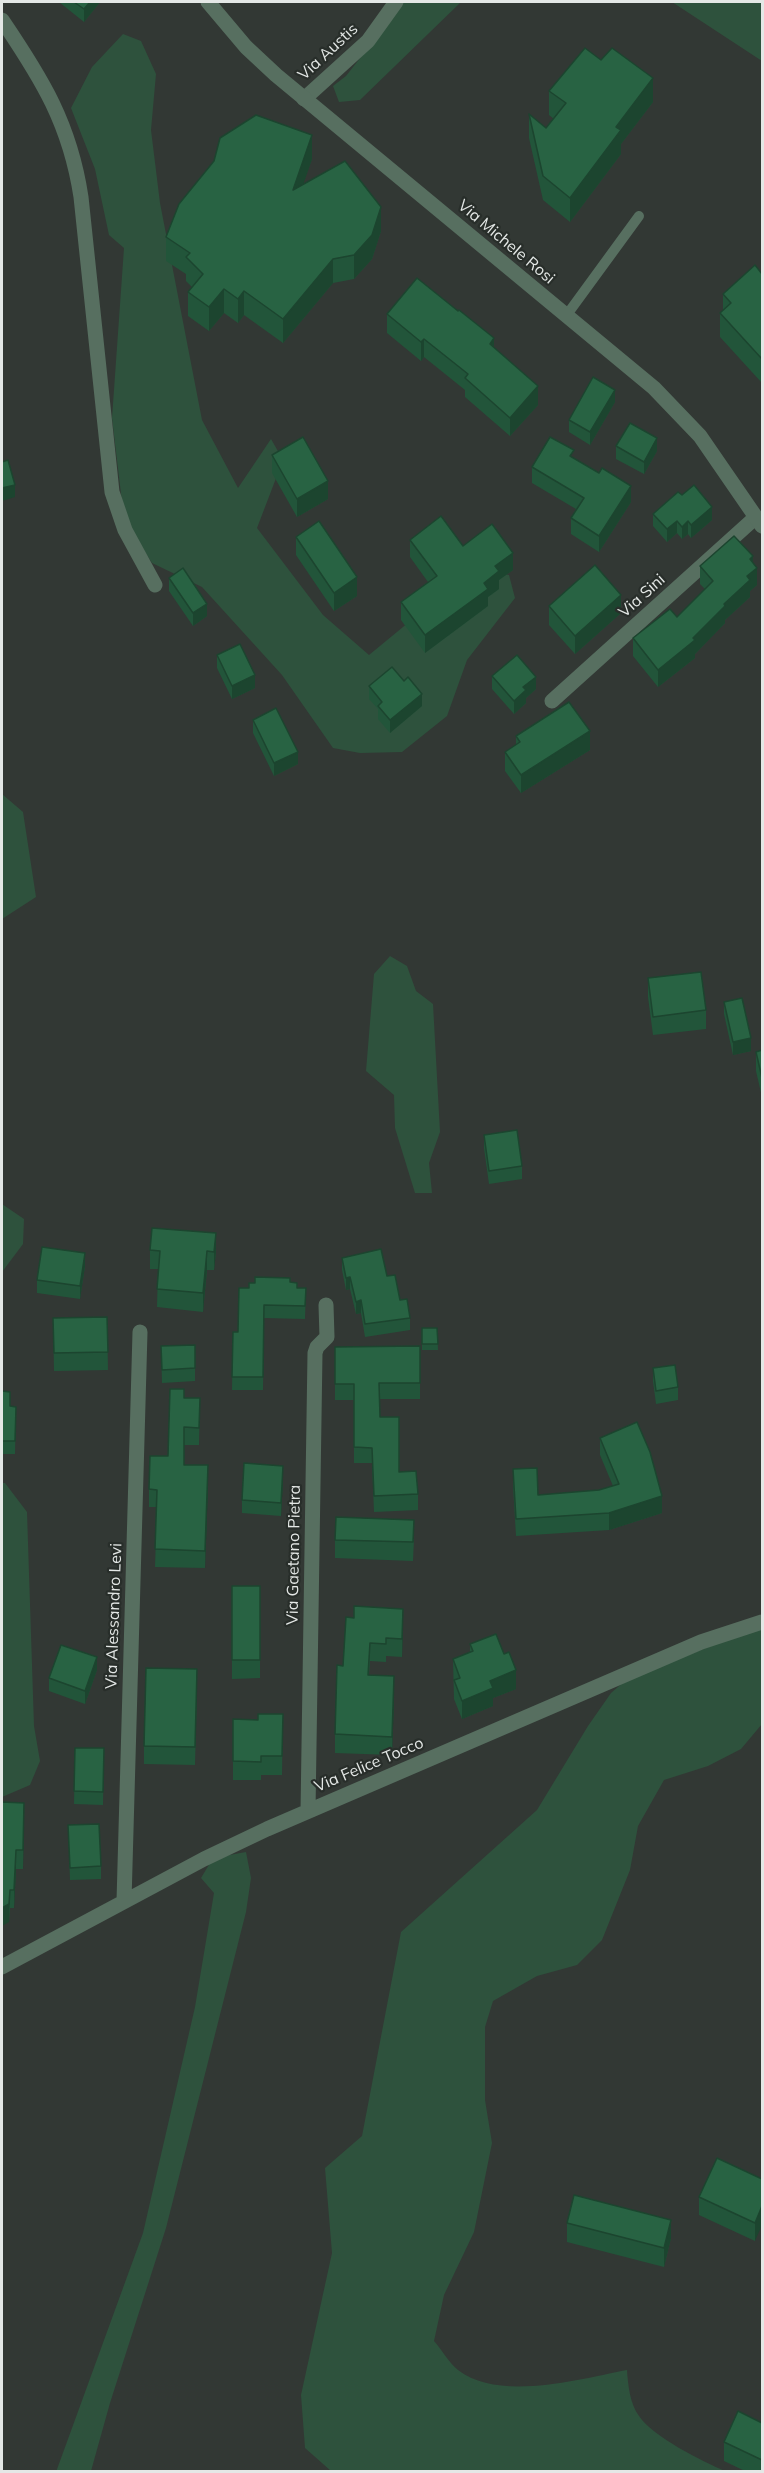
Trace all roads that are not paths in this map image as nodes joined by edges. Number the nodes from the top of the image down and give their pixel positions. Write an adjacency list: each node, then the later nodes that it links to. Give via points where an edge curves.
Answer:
1 (208, 2): 4 (street, Via Michele Rosi, via 257,58)
2 (396, 2): 4 (street, Via Austis, via 368,41)
3 (2, 20): 8 (street, via 48,90 72,149 81,197 112,492 125,530)
4 (304, 99): 6 (street, Via Michele Rosi)
5 (639, 216): 6 (lane)
6 (566, 316): 7 (street, Via Michele Rosi, via 677,410 714,455)
7 (759, 522): 9 (street, Via Sini)
8 (154, 585)
9 (552, 701)
10 (326, 1305): 13 (street, Via Gaetano Pietra, via 327,1337 315,1353)
11 (140, 1332): 14 (street, Via Alessandro Levi)
12 (762, 1622): 13 (street, Via Felice Tocco, via 701,1642)
13 (308, 1811): 14 (street, Via Felice Tocco, via 204,1858)
14 (124, 1901): 15 (street, Via Felice Tocco)
15 (2, 1967)

